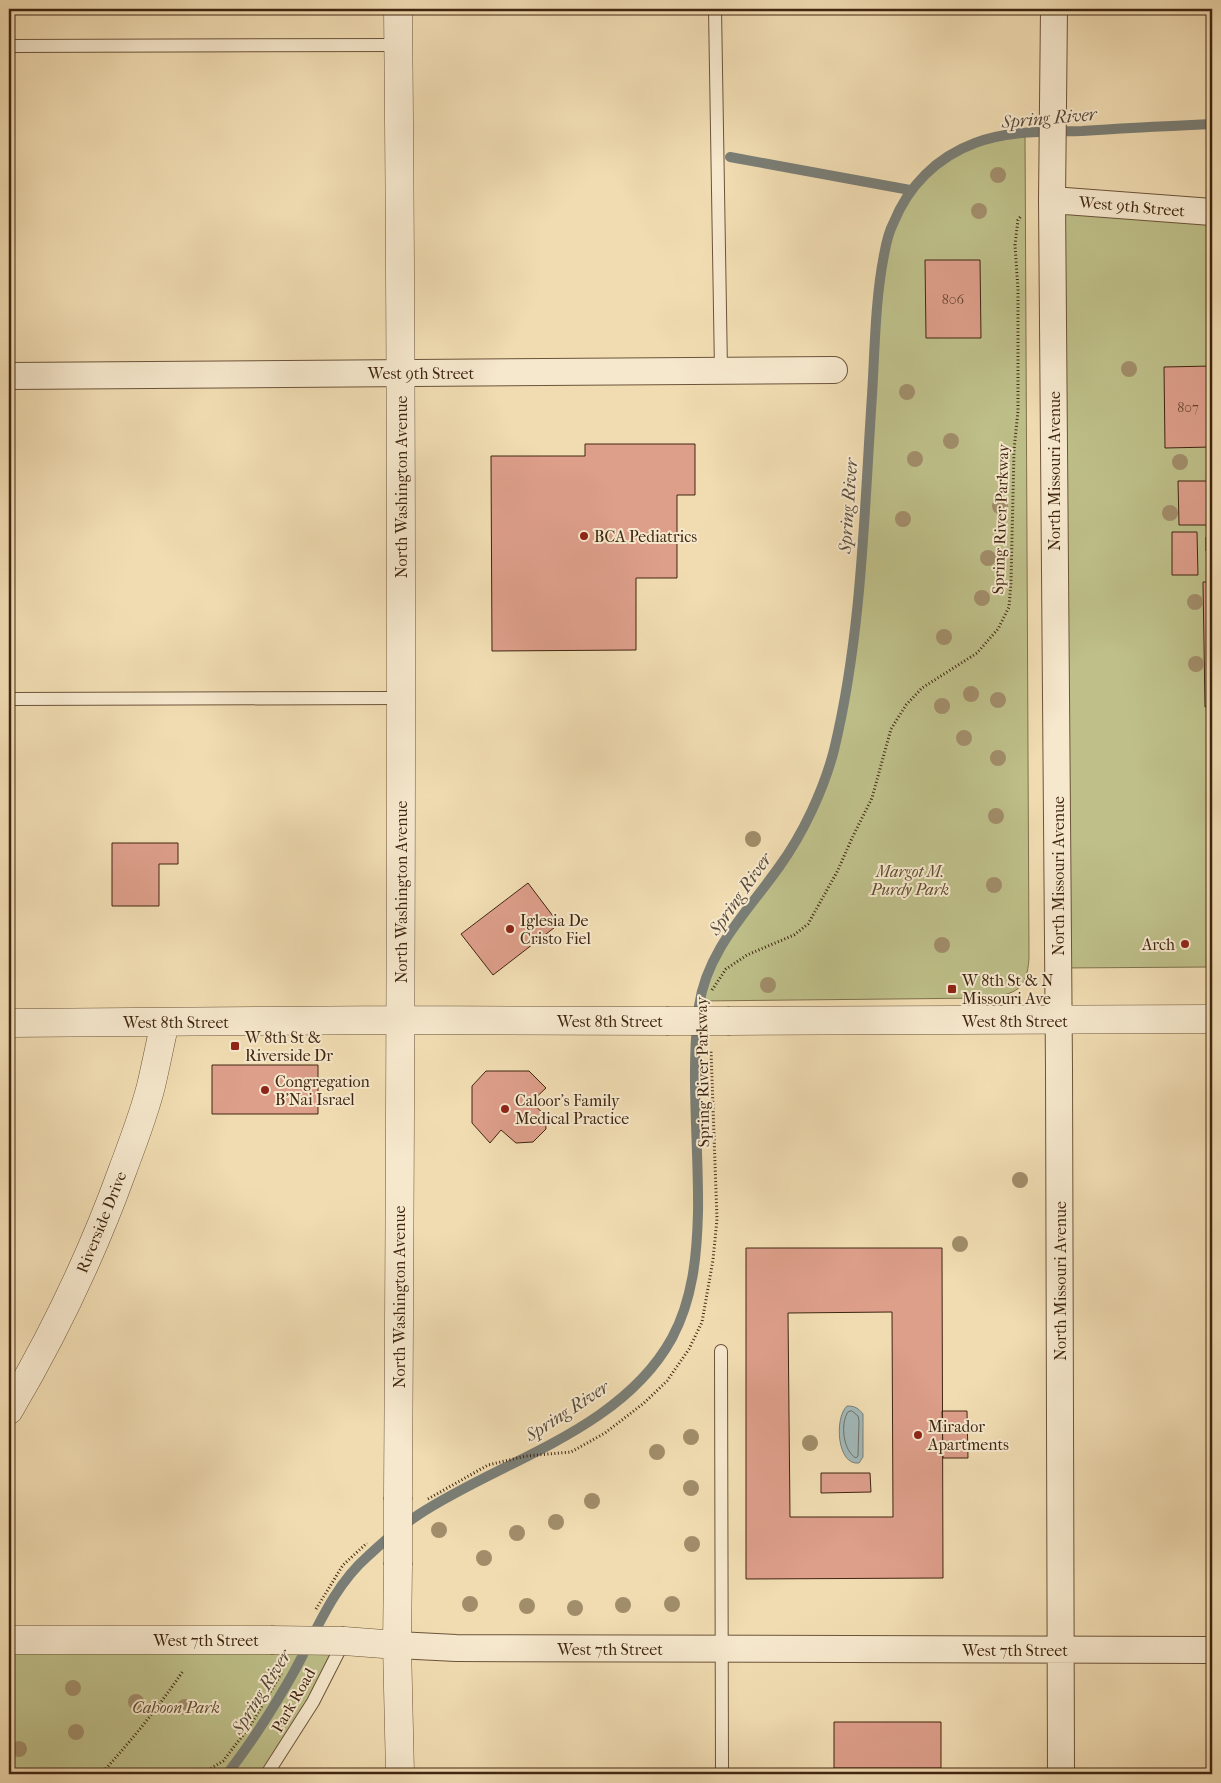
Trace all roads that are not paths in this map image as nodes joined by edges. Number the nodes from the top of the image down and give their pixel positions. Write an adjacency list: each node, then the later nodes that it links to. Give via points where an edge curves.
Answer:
1 (398, 9): 4 (street, North Washington Avenue)
2 (715, 9): 9 (lane)
3 (1054, 9): 6 (street, North Missouri Avenue)
4 (398, 45): 5 (lane); 10 (street, North Washington Avenue)
5 (9, 46)
6 (1052, 200): 7 (street, West 9th Street); 16 (street, North Missouri Avenue)
7 (1212, 212)
8 (834, 370): 9 (street, West 9th Street)
9 (720, 371): 10 (street, West 9th Street)
10 (401, 373): 11 (street, West 9th Street); 12 (street, North Washington Avenue)
11 (9, 376)
12 (401, 698): 13 (lane); 14 (street, North Washington Avenue)
13 (9, 699)
14 (400, 1020): 16 (street, West 8th Street, bridge); 17 (street, West 8th Street); 23 (street, North Washington Avenue, bridge)
15 (1212, 1020): 16 (street, West 8th Street)
16 (1059, 1021): 25 (street, North Missouri Avenue)
17 (165, 1022): 18 (street, West 8th Street); 20 (street, Riverside Drive, via 151,1087 109,1208 82,1272)
18 (9, 1024)
19 (722, 1351): 24 (lane)
20 (9, 1410)
21 (9, 1640): 22 (street, West 7th Street, bridge)
22 (344, 1641): 23 (street, West 7th Street); 27 (lane, Park Road, via 313,1702)
23 (397, 1646): 24 (street, West 7th Street); 28 (street, North Washington Avenue)
24 (722, 1649): 25 (street, West 7th Street); 29 (lane)
25 (1060, 1650): 26 (street, West 7th Street); 30 (street, North Missouri Avenue)
26 (1212, 1650)
27 (267, 1774)
28 (400, 1774)
29 (722, 1774)
30 (1061, 1774)

